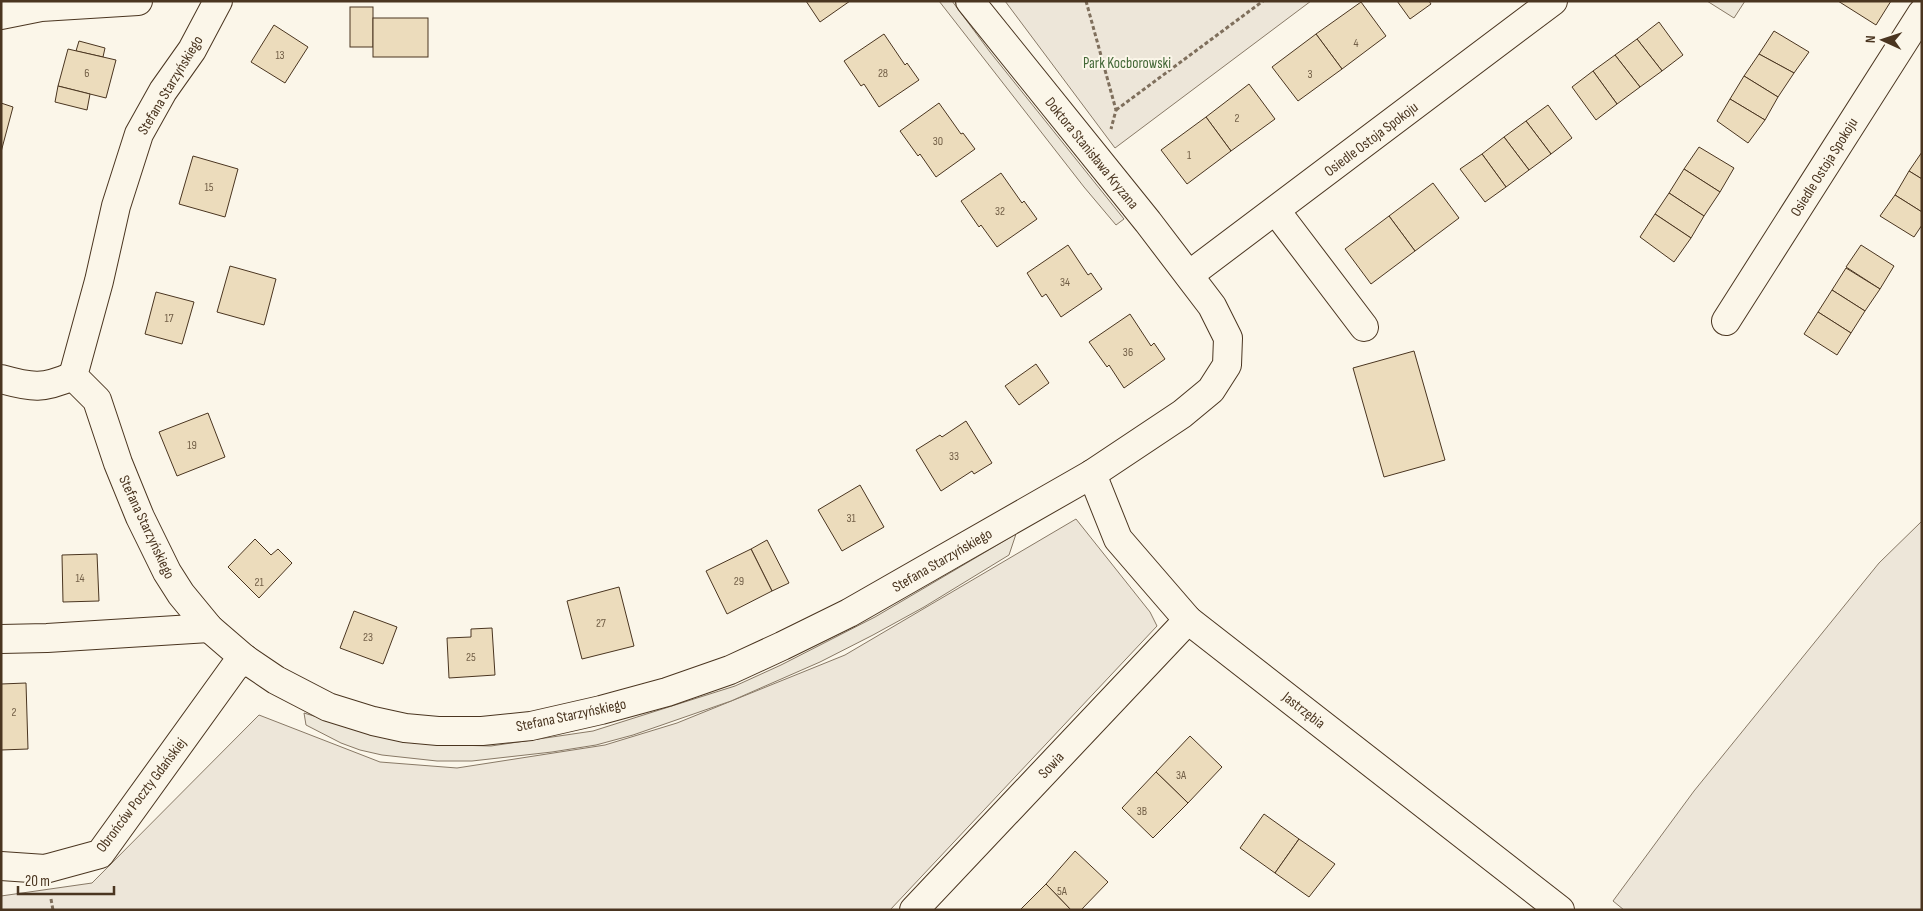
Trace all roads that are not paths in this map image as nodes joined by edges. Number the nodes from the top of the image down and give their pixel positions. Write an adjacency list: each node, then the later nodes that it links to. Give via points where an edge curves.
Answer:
1 (138, 1): 5 (street)
2 (218, 1): 13 (street, Stefana Starzyńskiego, via 192,50 163,91 139,134 116,206)
3 (970, 1): 9 (street, Doktora Stanisława Kryzana)
4 (1553, 1): 8 (street, Osiedle Ostoja Spokoju)
5 (41, 4): 7 (street)
6 (1922, 13): 11 (street, Osiedle Ostoja Spokoju)
7 (1, 15)
8 (1276, 211): 9 (street, Osiedle Ostoja Spokoju); 12 (street)
9 (1189, 275): 10 (street, Doktora Stanisława Kryzana)
10 (1212, 306): 15 (street, Stefana Starzyńskiego, via 1228,338 1227,365 1211,390 1182,414)
11 (1726, 320)
12 (1364, 327)
13 (73, 376): 14 (street, via 52,386 26,386); 17 (street, Stefana Starzyńskiego, via 97,400 118,464 167,572)
14 (1, 379)
15 (1092, 474): 16 (street, Jastrzębia, via 1118,539); 19 (street, Stefana Starzyńskiego, via 849,613 730,670 667,692 531,726 438,731 373,721 328,707 276,680)
16 (1188, 620): 21 (street, Sowia); 22 (street, Jastrzębia)
17 (209, 628): 18 (street); 19 (street, Stefana Starzyńskiego)
18 (1, 639)
19 (245, 659): 20 (street, Obrońców Poczty Gdańskiej, via 234,668 100,854 45,869)
20 (1, 866)
21 (914, 910)
22 (1560, 910)

